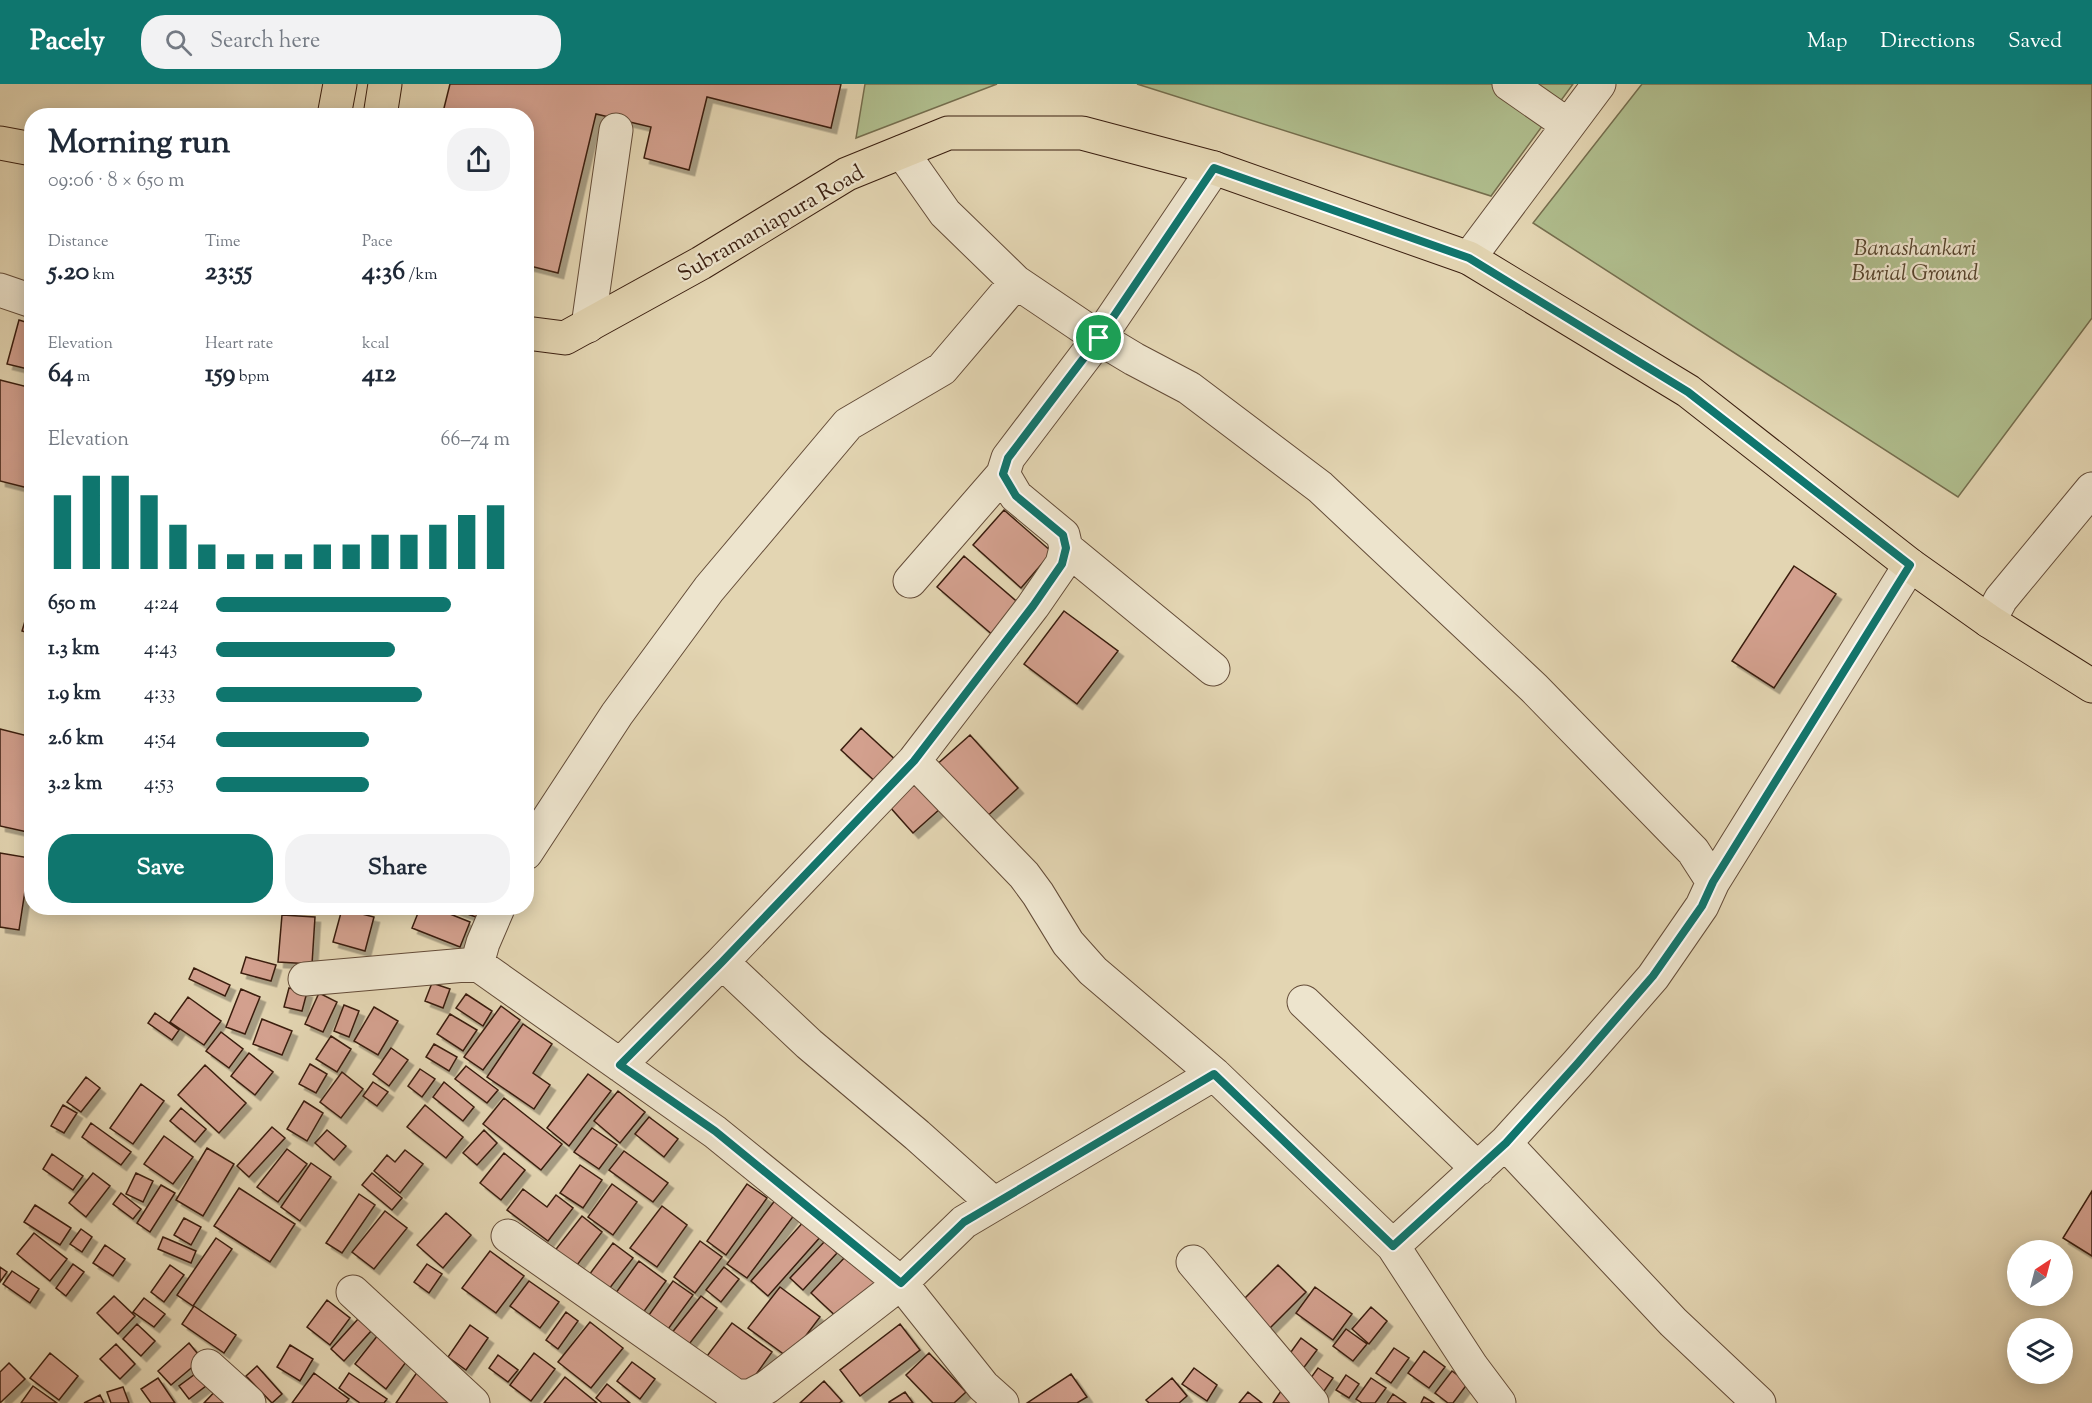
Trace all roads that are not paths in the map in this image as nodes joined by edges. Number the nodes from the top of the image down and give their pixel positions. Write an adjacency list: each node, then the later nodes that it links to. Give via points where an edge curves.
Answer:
1 (340, 84): 5 (main road)
2 (385, 84): 6 (main road)
3 (1509, 84): 7 (street)
4 (1599, 84): 7 (street)
5 (336, 108)
6 (381, 108)
7 (1568, 124): 13 (street)
8 (616, 130): 17 (street)
9 (0, 143): 10 (main road)
10 (24, 148)
11 (902, 152): 12 (main road, Subramaniapura Road, via 948,133 1082,133); 14 (street, via 945,213); 17 (main road, Subramaniapura Road, via 847,174)
12 (1214, 168): 13 (main road, Subramaniapura Road); 19 (street)
13 (1469, 258): 23 (main road, Subramaniapura Road, via 1688,392)
14 (1016, 282): 19 (street); 29 (street, via 942,369 848,424 709,589 617,714)
15 (0, 290): 16 (street)
16 (24, 298)
17 (588, 326): 18 (main road, Subramaniapura Road, via 566,338)
18 (534, 334)
19 (1099, 338): 20 (street, via 1008,458); 30 (street, via 1188,388 1320,487 1534,688 1693,851)
20 (1003, 474): 22 (street, via 1016,496 1063,535); 24 (street)
21 (2092, 489): 25 (street, via 2001,599)
22 (1066, 548): 26 (street); 28 (street, via 1062,564 1033,606)
23 (1910, 565): 25 (main road, Subramaniapura Road); 30 (street)
24 (910, 581)
25 (1989, 621): 27 (main road, Subramaniapura Road)
26 (1213, 669)
27 (2092, 686)
28 (914, 761): 32 (street); 37 (street, via 1023,875 1068,942 1093,970)
29 (534, 841)
30 (1713, 882): 38 (street, via 1702,906 1653,976)
31 (495, 915): 33 (street)
32 (722, 962): 36 (street); 40 (street, via 809,1044)
33 (477, 964): 34 (street); 36 (street)
34 (304, 979)
35 (1304, 1002): 39 (street)
36 (620, 1065): 44 (street, via 715,1131)
37 (1214, 1074): 40 (street); 42 (street)
38 (1506, 1143): 39 (street); 52 (street, via 1673,1322)
39 (1478, 1169): 42 (street)
40 (994, 1204): 44 (street, via 964,1222)
41 (508, 1236): 44 (street, via 736,1396 743,1397 767,1387)
42 (1393, 1246): 51 (street)
43 (1193, 1262): 50 (street)
44 (901, 1283): 49 (street, via 982,1386)
45 (352, 1292): 48 (street)
46 (208, 1366): 47 (street)
47 (249, 1403)
48 (473, 1403)
49 (1002, 1403)
50 (1312, 1403)
51 (1499, 1403)
52 (1759, 1403)

